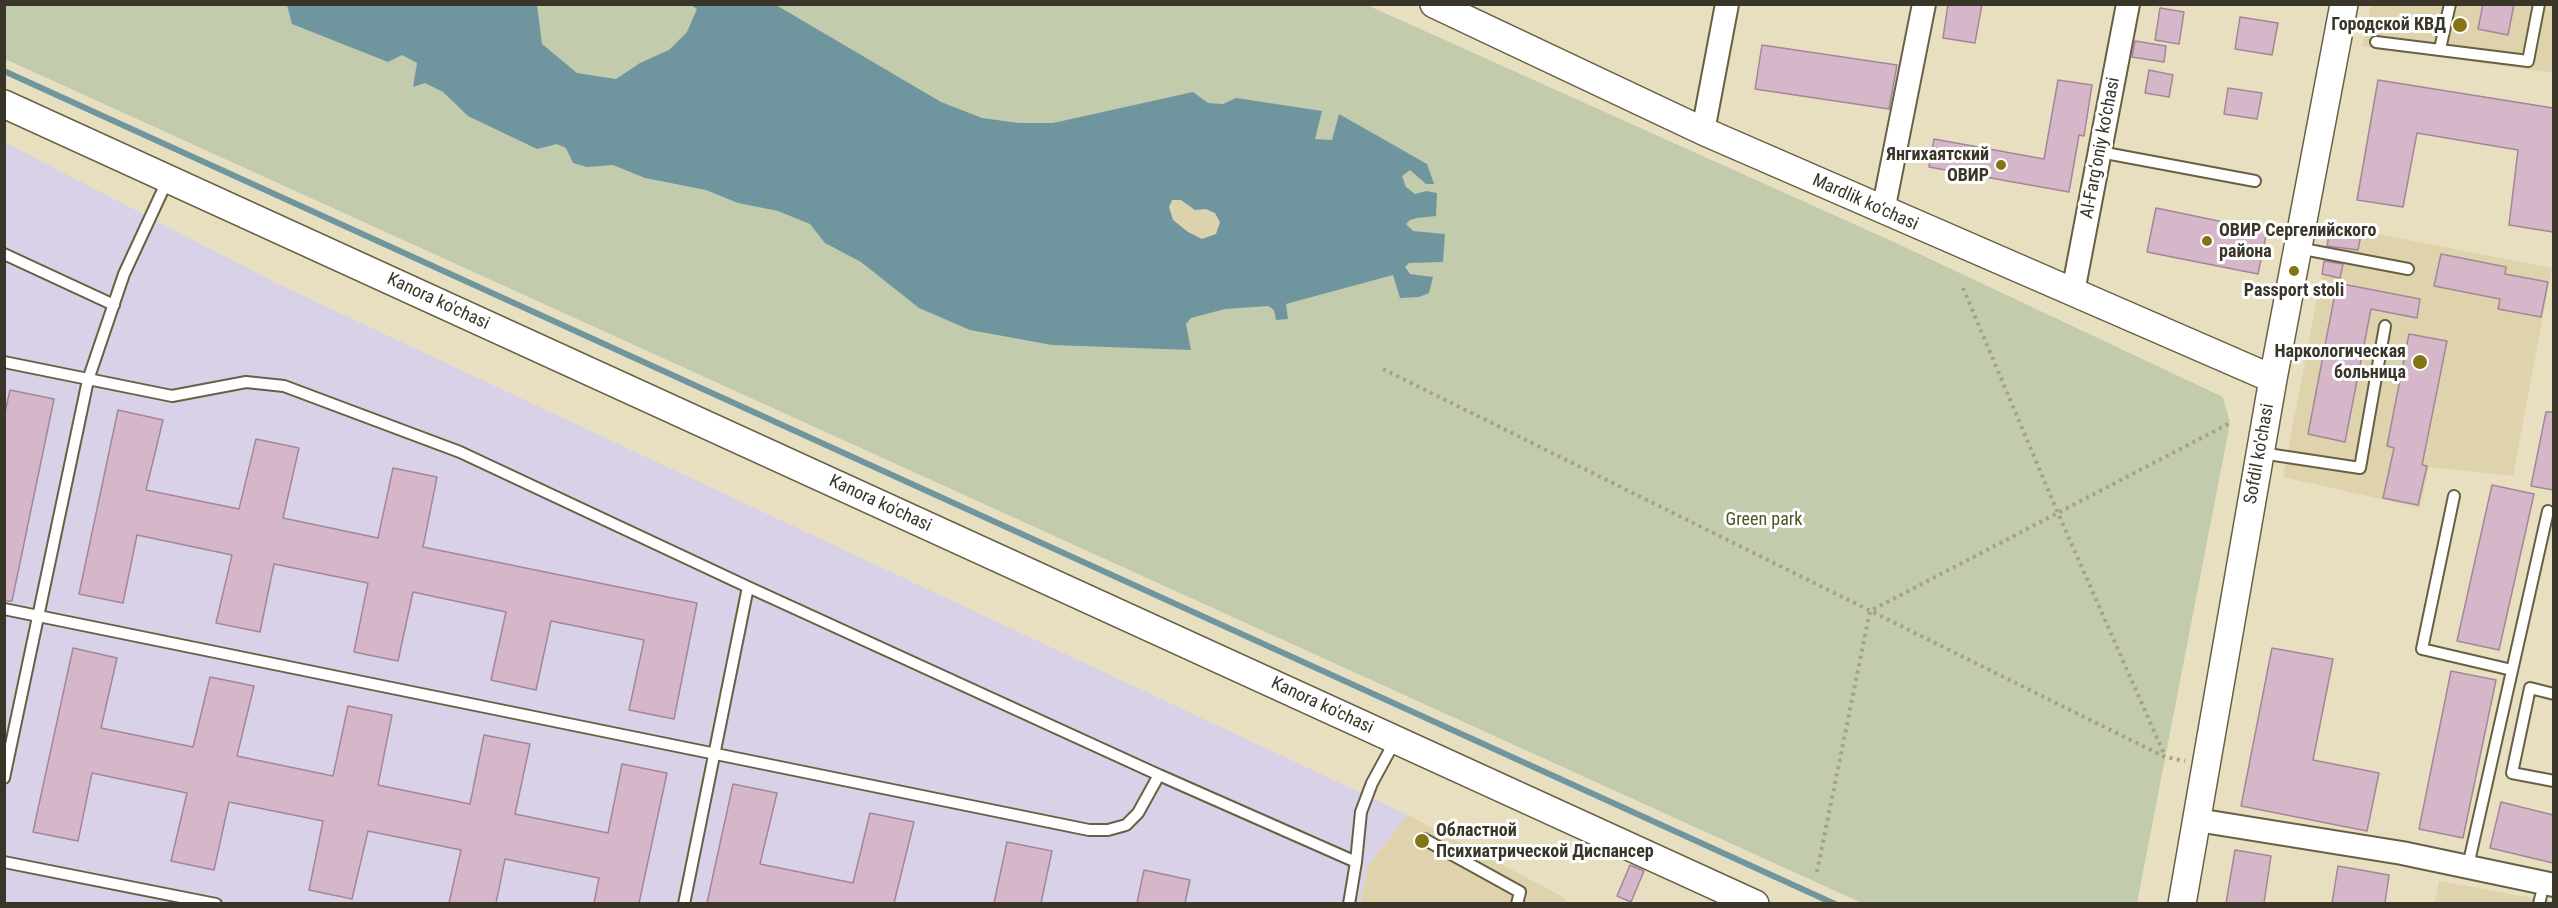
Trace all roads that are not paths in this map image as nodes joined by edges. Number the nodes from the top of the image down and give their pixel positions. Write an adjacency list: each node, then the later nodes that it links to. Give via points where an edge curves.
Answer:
1 (1434, 4): 8 (street, Mardlik ko‘chasi)
2 (1727, 4): 12 (street)
3 (1924, 4): 16 (street)
4 (2128, 4): 13 (street, Al-Farg‘oniy ko‘chasi)
5 (2344, 4): 17 (street, Sofdil ko'chasi)
6 (2450, 4): 10 (lane)
7 (2539, 4): 10 (lane, via 2528,61)
8 (1462, 11): 12 (street, Mardlik ko‘chasi)
9 (2376, 42): 10 (lane)
10 (2440, 49)
11 (4, 104): 14 (street, Kanora ko'chasi)
12 (1703, 131): 16 (street, Mardlik ko‘chasi)
13 (2100, 152): 15 (lane); 20 (street, Al-Farg‘oniy ko‘chasi)
14 (168, 179): 21 (lane, via 124,274); 36 (street, Kanora ko'chasi)
15 (2255, 181)
16 (1883, 211): 20 (street, Mardlik ko‘chasi)
17 (2298, 248): 19 (lane); 24 (street, Sofdil ko'chasi)
18 (4, 254): 21 (lane)
19 (2408, 269)
20 (2073, 292): 24 (street, Mardlik ko‘chasi)
21 (114, 305): 25 (lane)
22 (2385, 326): 26 (lane, via 2361,468)
23 (4, 362): 25 (lane)
24 (2273, 379): 26 (street, Sofdil ko'chasi)
25 (88, 380): 29 (lane, via 172,396 246,382 284,386 460,452); 31 (lane)
26 (2261, 453): 41 (street, Sofdil ko'chasi)
27 (2454, 496): 32 (lane, via 2422,649)
28 (2548, 512): 32 (lane)
29 (748, 587): 37 (lane); 38 (lane)
30 (4, 609): 31 (lane)
31 (40, 617): 37 (lane); 39 (lane)
32 (2512, 670): 33 (lane)
33 (2509, 684): 34 (lane); 45 (lane)
34 (2530, 688): 35 (lane); 40 (lane, via 2512,773)
35 (2553, 694)
36 (1396, 739): 44 (lane, via 1361,812); 51 (street, Kanora ko'chasi)
37 (716, 753): 38 (lane, via 1099,831 1118,828 1133,819); 48 (lane)
38 (1159, 775): 44 (lane)
39 (4, 778)
40 (2553, 781)
41 (2197, 820): 45 (street); 52 (street, Sofdil ko'chasi)
42 (1424, 839): 50 (lane, via 1520,892)
43 (4, 862): 47 (lane)
44 (1356, 862): 49 (lane)
45 (2468, 866): 46 (street)
46 (2546, 891)
47 (216, 903)
48 (684, 903)
49 (1349, 903)
50 (1517, 903)
51 (1755, 903)
52 (2182, 903)

